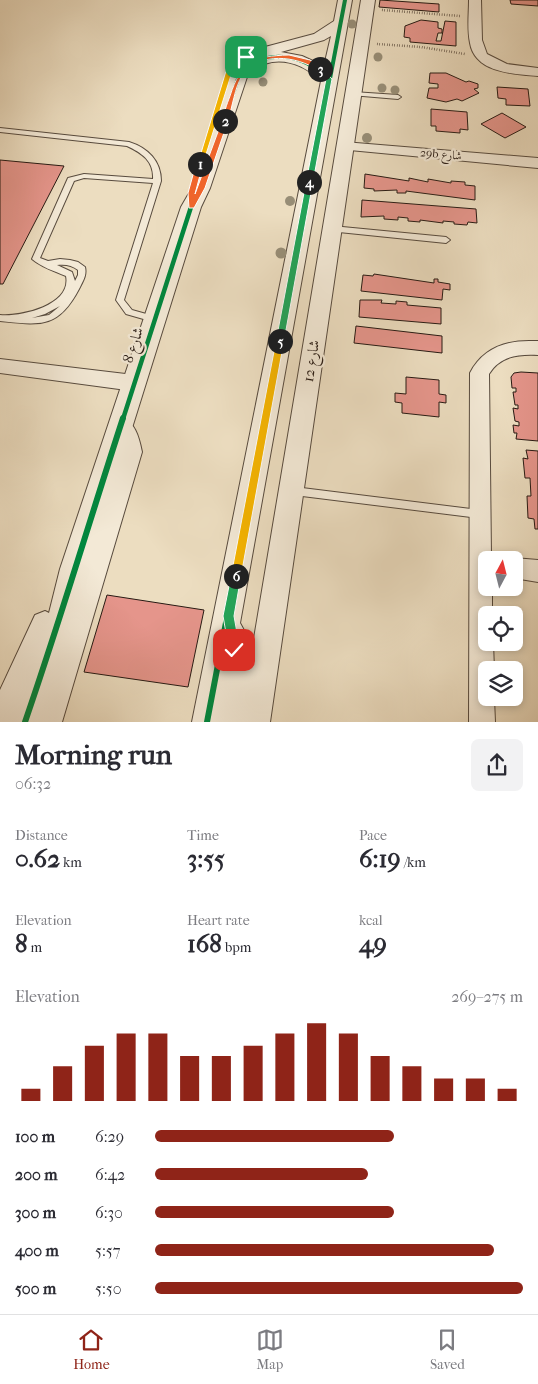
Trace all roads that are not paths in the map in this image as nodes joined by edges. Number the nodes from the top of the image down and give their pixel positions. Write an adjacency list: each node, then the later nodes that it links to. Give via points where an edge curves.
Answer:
1 (345, 0): 4 (street)
2 (475, 0): 5 (street, via 477,45 482,56 499,66)
3 (368, 5): 7 (street, شارع 12)
4 (340, 24): 6 (street); 13 (street, شارع 8, via 319,37 246,57 229,71 192,188)
5 (538, 72)
6 (329, 79): 13 (street, شارع 8, via 316,66 299,58 270,58 247,66 239,76 201,188); 30 (street)
7 (353, 94): 8 (lane); 10 (street, شارع 12)
8 (398, 97)
9 (0, 130): 12 (lane, via 129,144 153,160 158,171)
10 (344, 146): 11 (street, 29b شارع); 14 (street, شارع 12)
11 (538, 163)
12 (157, 181): 16 (lane, via 84,176 71,180 36,257 37,262); 18 (lane, via 120,300 128,312)
13 (191, 207): 18 (street, شارع 8)
14 (332, 229): 15 (lane); 23 (street, شارع 12)
15 (446, 240)
16 (46, 265): 17 (lane, via 69,274 71,280 67,292 57,304 42,312); 17 (lane, via 55,262 81,267 82,275 69,302 58,313 40,320 22,322)
17 (3, 318)
18 (154, 319): 21 (street, شارع 8)
19 (538, 348): 24 (street, via 504,350 484,363 479,373)
20 (0, 366): 21 (street)
21 (134, 383): 22 (street, شارع 8)
22 (119, 424): 26 (street, شارع 8); 33 (street, via 132,444 130,460)
23 (291, 491): 24 (lane); 36 (street, شارع 12)
24 (479, 514): 25 (street)
25 (482, 551)
26 (74, 568): 31 (street, شارع 8, via 60,588); 32 (street, شارع 8, via 67,600)
27 (523, 569): 28 (street)
28 (538, 571)
29 (483, 596): 37 (street)
30 (228, 616): 34 (street); 35 (street, via 235,668)
31 (1, 722)
32 (25, 722)
33 (49, 722)
34 (207, 722)
35 (230, 722)
36 (255, 722)
37 (482, 722)

